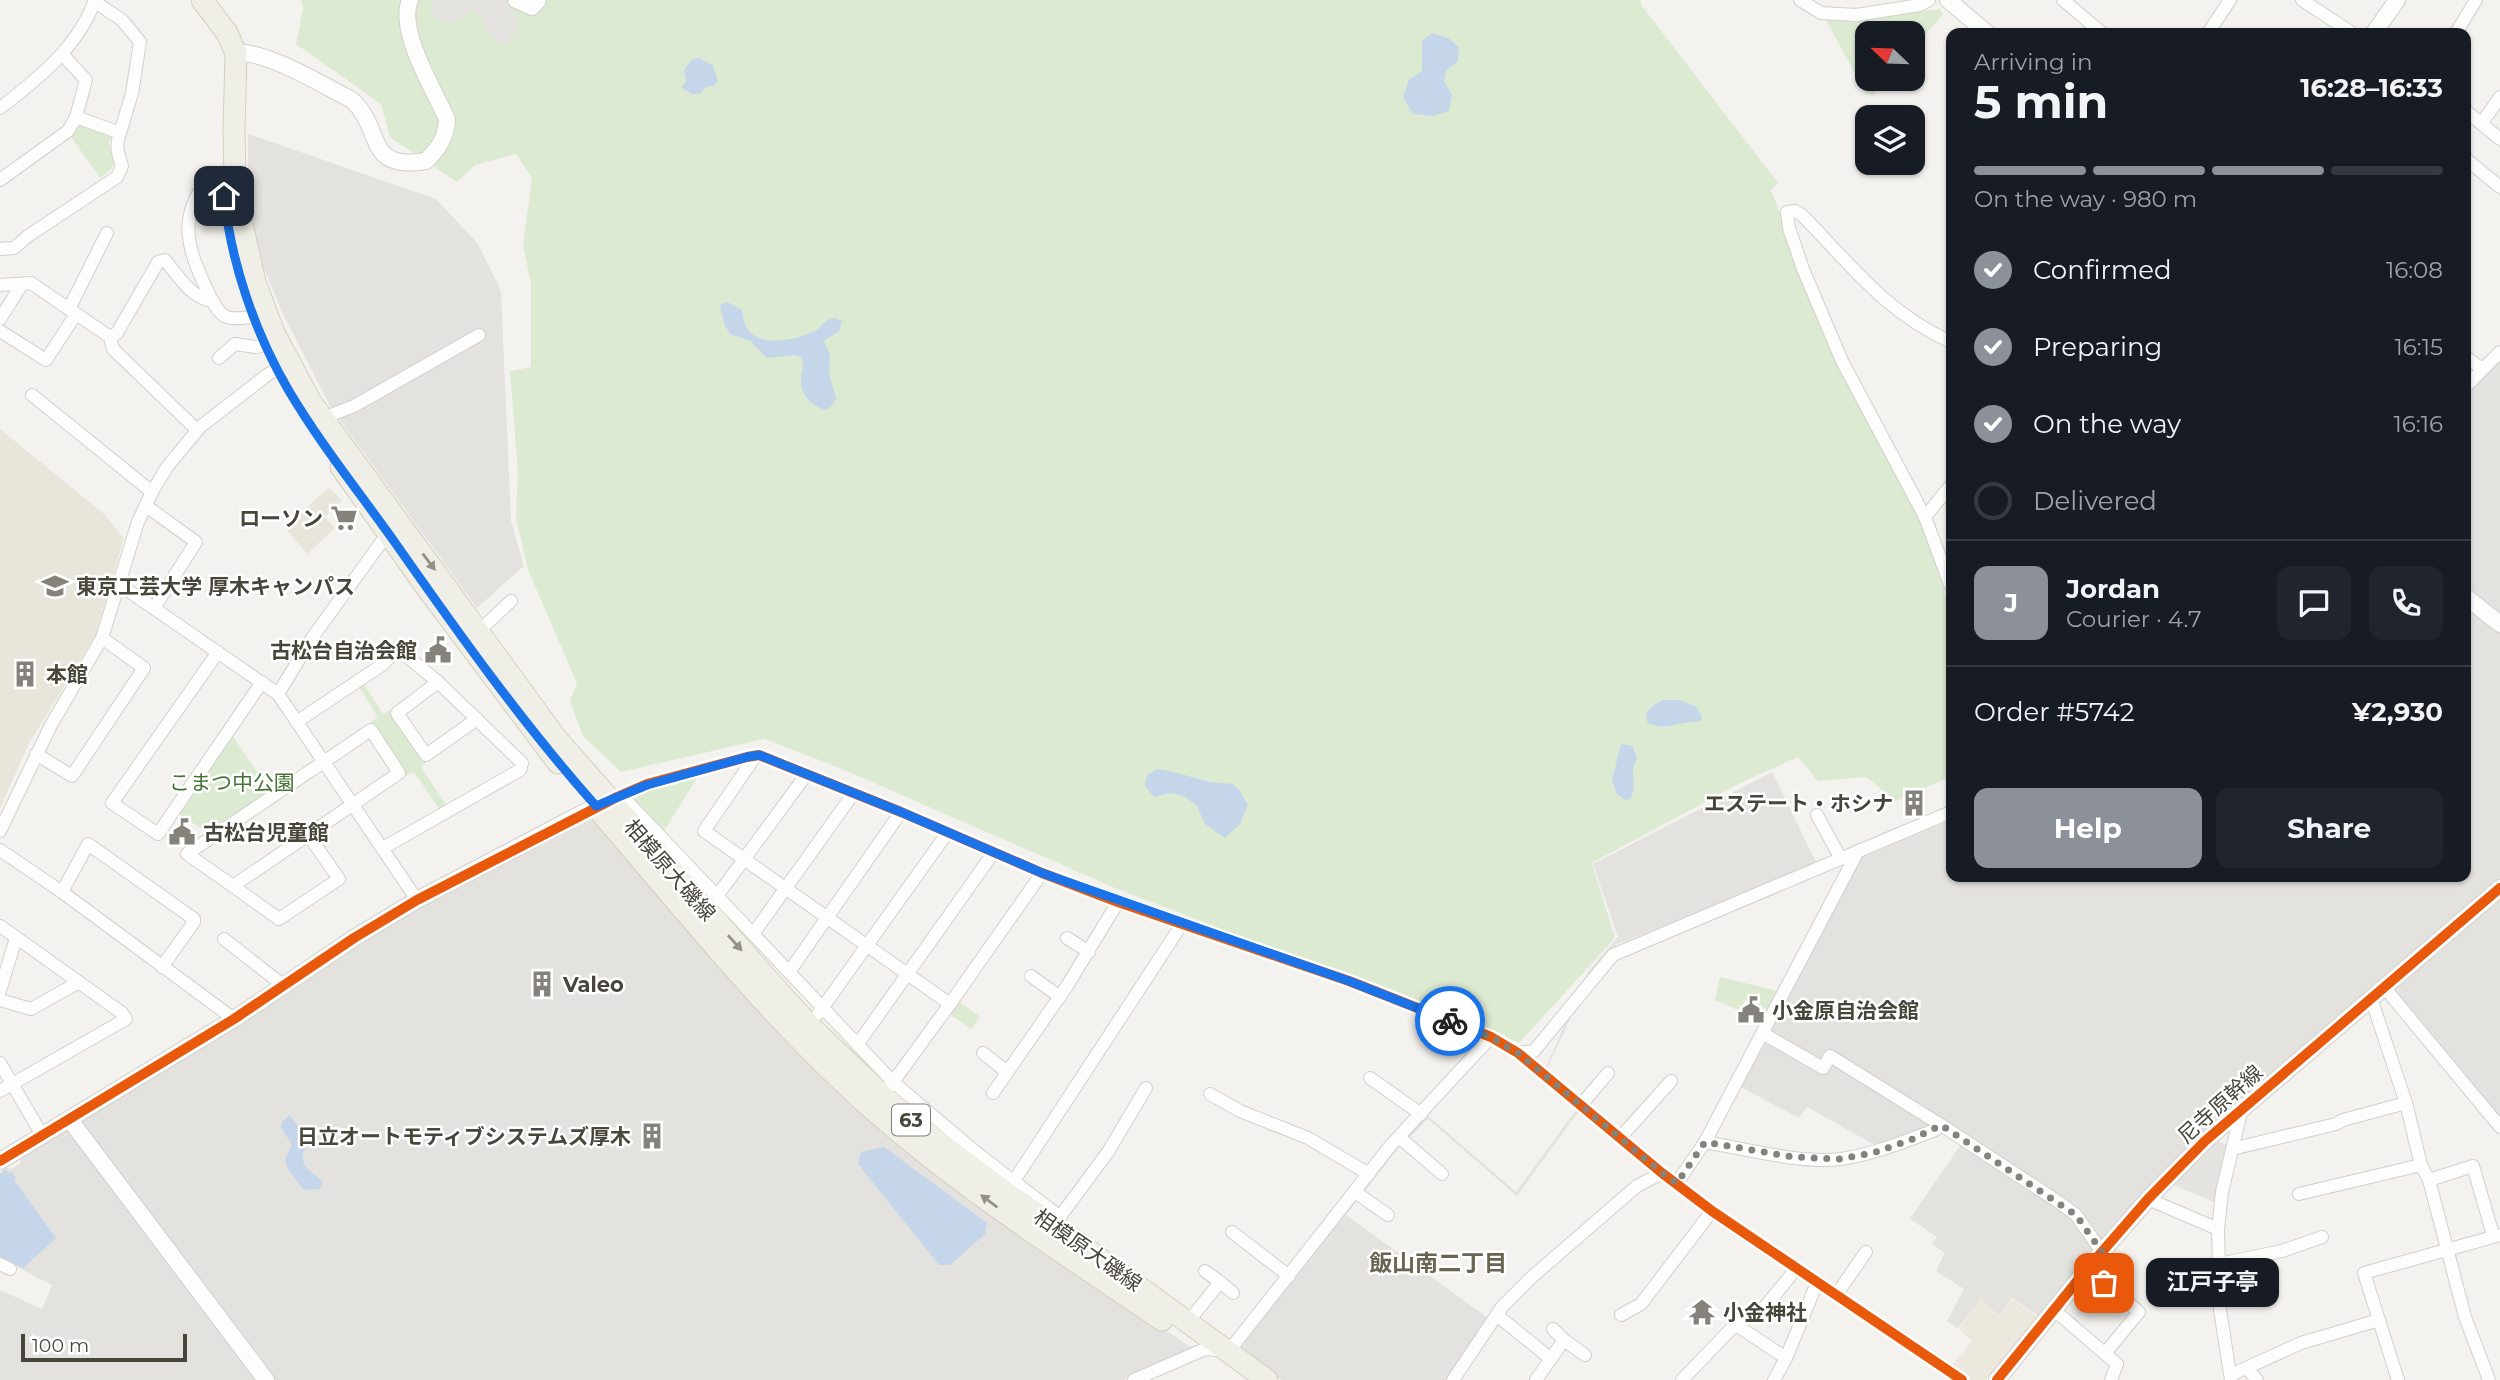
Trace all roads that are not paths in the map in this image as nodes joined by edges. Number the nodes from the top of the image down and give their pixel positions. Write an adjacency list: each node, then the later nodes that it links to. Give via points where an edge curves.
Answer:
1 (410, 0): 20 (street, via 406,20 411,38 447,119 439,147 426,161 402,163 382,153 352,100 262,56)
2 (516, 0): 3 (street, via 532,7)
3 (538, 0)
4 (1800, 0): 5 (street, via 1821,13 1856,15)
5 (1929, 0)
6 (1948, 0): 14 (street)
7 (2063, 0): 15 (street)
8 (2230, 0): 16 (street)
9 (2397, 0): 18 (street)
10 (2476, 0): 19 (street)
11 (95, 1): 21 (street, via 86,23); 27 (street, via 122,20 140,42)
12 (2308, 2): 17 (street)
13 (208, 8): 20 (main road, 相模原大磯線 / 63, via 228,33); 31 (main road, 相模原大磯線 / 63, via 222,37 225,57)
14 (1981, 28)
15 (2096, 28)
16 (2211, 28)
17 (2345, 28)
18 (2377, 28)
19 (2459, 28)
20 (236, 53): 49 (main road, 相模原大磯線 / 63, via 239,210 263,308)
21 (62, 54): 23 (street); 25 (street, via 86,80)
22 (2500, 97): 26 (street)
23 (0, 108)
24 (2471, 115): 26 (street)
25 (76, 117): 27 (street); 30 (street, via 68,131)
26 (2482, 123): 28 (street)
27 (120, 134): 34 (street, via 117,152 122,166 117,177 14,248)
28 (2500, 139)
29 (2471, 163): 32 (street)
30 (0, 180)
31 (222, 180): 37 (street, via 207,181 195,196 188,223 189,246); 39 (main road, 相模原大磯線 / 63, via 234,254)
32 (2500, 187)
33 (101, 239): 38 (street)
34 (0, 249)
35 (22, 284): 36 (street); 38 (street, via 31,283); 40 (street)
36 (0, 285)
37 (213, 301): 39 (street, via 229,318); 43 (street, via 194,295 165,260 158,262 117,333)
38 (73, 311): 41 (street, via 46,360); 43 (street)
39 (254, 317): 45 (main road, 相模原大磯線 / 63)
40 (0, 319)
41 (0, 331)
42 (479, 335): 53 (street, via 354,406)
43 (110, 337): 54 (street, via 113,349)
44 (1946, 339): 58 (street, via 1903,316 1871,289 1802,215 1787,212 1803,269 1842,361)
45 (266, 345): 47 (street, via 235,344); 49 (main road, 相模原大磯線 / 63)
46 (2500, 352): 50 (street)
47 (219, 358)
48 (2471, 361): 50 (street)
49 (283, 366): 53 (main road, 相模原大磯線 / 63); 54 (street); 59 (main road, 相模原大磯線 / 63, via 312,427)
50 (2482, 369): 51 (street)
51 (2471, 381)
52 (38, 397): 56 (street)
53 (323, 418): 66 (main road, 相模原大磯線 / 63, one-way to 66)
54 (197, 430): 56 (street)
55 (1946, 491): 58 (street)
56 (152, 492): 57 (street)
57 (146, 506): 61 (street); 64 (street, via 196,542)
58 (1926, 517): 60 (street)
59 (388, 533): 71 (street, via 312,638); 79 (main road, 相模原大磯線 / 63, via 541,742)
60 (1946, 573)
61 (120, 585): 64 (street); 67 (street)
62 (511, 601): 66 (street)
63 (2471, 601): 65 (street)
64 (154, 608): 68 (street)
65 (2500, 624)
66 (478, 632): 79 (main road, 相模原大磯線 / 63)
67 (102, 638): 74 (street); 74 (street, via 144,668 72,776)
68 (218, 652): 69 (street); 69 (street, via 112,803 158,834)
69 (262, 682): 71 (street)
70 (438, 682): 72 (street); 72 (street, via 397,713 426,755); 73 (street, via 398,649 382,665)
71 (278, 694): 73 (street)
72 (477, 719): 87 (street, via 522,763 520,770)
73 (298, 721): 76 (street)
74 (36, 754): 84 (street)
75 (759, 755): 77 (street); 79 (street, via 647,785); 91 (street, via 699,827)
76 (325, 762): 80 (street); 80 (street, via 371,730 386,752 399,773); 94 (street, via 187,854)
77 (806, 775): 78 (street); 91 (street)
78 (853, 793): 81 (street); 95 (street)
79 (609, 801): 98 (street); 100 (main road, 相模原大磯線 / 63); 100 (street)
80 (353, 805): 86 (street); 87 (street)
81 (901, 812): 85 (street); 101 (street)
82 (1946, 814): 89 (street)
83 (1818, 816): 92 (street)
84 (0, 831)
85 (948, 832): 90 (street); 108 (street)
86 (309, 836): 94 (street); 94 (street, via 339,879 279,919)
87 (383, 848): 98 (street)
88 (0, 850): 97 (street)
89 (1858, 851): 92 (street); 125 (street)
90 (994, 852): 93 (street); 112 (street)
91 (746, 859): 95 (street); 100 (street)
92 (1841, 859): 129 (street, via 1613,955 1534,1051)
93 (1042, 873): 99 (street); 121 (street)
94 (233, 886)
95 (787, 887): 101 (street); 104 (street)
96 (2500, 888): 116 (street, 尼寺原幹線)
97 (62, 891): 110 (street); 110 (street, via 88,844 194,919)
98 (417, 900): 115 (street)
99 (1118, 902): 102 (street); 109 (street)
100 (705, 908): 104 (street); 124 (main road, 相模原大磯線 / 63)
101 (828, 916): 108 (street); 111 (street)
102 (1182, 924): 126 (street, via 1349,981); 160 (street)
103 (0, 926): 105 (street)
104 (752, 934): 111 (street)
105 (16, 938): 114 (street); 117 (street)
106 (1067, 938): 109 (street)
107 (224, 939): 115 (street)
108 (868, 946): 112 (street); 122 (street)
109 (1089, 951): 118 (street)
110 (162, 967): 123 (street)
111 (789, 972): 122 (street)
112 (907, 974): 121 (street); 127 (street)
113 (1031, 976): 118 (street)
114 (79, 982): 120 (street, via 30,1009); 135 (street, via 126,1019)
115 (284, 986): 123 (street)
116 (2384, 987): 119 (street, 尼寺原幹線); 147 (street)
117 (0, 992)
118 (1060, 997): 131 (street)
119 (2371, 999): 141 (street); 143 (street, 尼寺原幹線)
120 (0, 1000)
121 (950, 1004): 139 (street)
122 (822, 1007): 124 (street); 127 (street)
123 (234, 1019): 145 (street)
124 (802, 1031): 139 (main road, 相模原大磯線 / 63)
125 (1762, 1033): 146 (street, via 1823,1068 1830,1056); 151 (street)
126 (1491, 1037): 129 (street); 144 (street)
127 (857, 1045): 139 (street)
128 (983, 1053): 131 (street)
129 (1518, 1053): 142 (street)
130 (0, 1063): 135 (street)
131 (1007, 1072): 137 (street)
132 (1608, 1073): 142 (street)
133 (1370, 1081): 144 (street)
134 (1671, 1081): 150 (street, via 1657,1089)
135 (13, 1083): 136 (street); 148 (street)
136 (0, 1091)
137 (993, 1093)
138 (1138, 1093): 166 (street, via 1108,1152)
139 (883, 1095): 160 (main road, 相模原大磯線 / 63, via 938,1142); 166 (main road, 相模原大磯線 / 63, one-way to 139, via 923,1152)
140 (1216, 1101): 157 (street, via 1308,1138)
141 (2406, 1103): 152 (street); 154 (street)
142 (1581, 1105): 150 (street)
143 (2242, 1108): 152 (street); 163 (street, 尼寺原幹線)
144 (1421, 1114): 149 (street)
145 (70, 1120): 148 (street); 200 (street)
146 (1941, 1125): 151 (street, via 1873,1153 1839,1159 1793,1157); 172 (street, via 2076,1215)
147 (2500, 1127)
148 (42, 1135): 153 (street)
149 (1399, 1137): 155 (street); 157 (street)
150 (1620, 1138): 156 (street)
151 (1705, 1142): 159 (street)
152 (2232, 1149): 167 (street)
153 (0, 1161)
154 (2421, 1165): 158 (street); 162 (street, via 2323,1184)
155 (1435, 1172)
156 (1662, 1173): 159 (street); 184 (street, via 1637,1186 1542,1268)
157 (1369, 1174): 161 (street)
158 (2429, 1180): 169 (street, via 2473,1166); 171 (street)
159 (1677, 1183): 164 (street)
160 (1010, 1187): 166 (main road, 相模原大磯線 / 63)
161 (1356, 1192): 165 (street); 178 (street)
162 (2299, 1194)
163 (2148, 1199): 167 (street); 172 (street, 尼寺原幹線)
164 (1712, 1211): 175 (street); 185 (street, via 1641,1304)
165 (1388, 1215)
166 (1053, 1227): 187 (main road, 相模原大磯線 / 63); 191 (main road, 相模原大磯線 / 63)
167 (2218, 1228): 174 (street)
168 (1232, 1232): 178 (street)
169 (2497, 1235): 171 (street)
170 (2315, 1236): 174 (street)
171 (2449, 1251): 186 (street, via 2364,1273); 212 (street, via 2465,1317)
172 (2102, 1252): 176 (street, 尼寺原幹線)
173 (1861, 1254): 182 (street)
174 (2219, 1264): 199 (street, via 2220,1310)
175 (1796, 1269): 180 (street); 188 (street, via 1764,1308)
176 (2087, 1269): 183 (street, 尼寺原幹線); 193 (street, via 2139,1312)
177 (1205, 1271): 179 (street)
178 (1289, 1276): 192 (street)
179 (1220, 1282): 181 (street); 187 (street)
180 (1817, 1283): 182 (street); 195 (street)
181 (1233, 1293)
182 (1836, 1295): 208 (street)
183 (2054, 1310): 193 (street); 209 (street, 尼寺原幹線)
184 (1498, 1316): 196 (street); 204 (street)
185 (1623, 1316)
186 (2379, 1320): 197 (street, via 2301,1342); 198 (street)
187 (1188, 1322): 192 (main road, 相模原大磯線 / 63)
188 (1736, 1325): 195 (street); 206 (street)
189 (1553, 1328): 190 (street)
190 (1564, 1340): 194 (street); 196 (street)
191 (1205, 1349): 192 (street); 201 (street); 202 (main road, 相模原大磯線 / 63)
192 (1229, 1351): 203 (main road, 相模原大磯線 / 63)
193 (2106, 1352): 210 (street, via 2117,1364)
194 (1585, 1355)
195 (1786, 1358): 207 (street)
196 (1551, 1359): 205 (street)
197 (2247, 1368): 199 (street); 211 (street)
198 (2400, 1376)
199 (2231, 1378)
200 (266, 1380)
201 (1136, 1380)
202 (1246, 1380)
203 (1267, 1380)
204 (1453, 1380)
205 (1536, 1380)
206 (1682, 1380)
207 (1774, 1380)
208 (1962, 1380)
209 (1997, 1380)
210 (2111, 1380)
211 (2257, 1380)
212 (2489, 1380)

